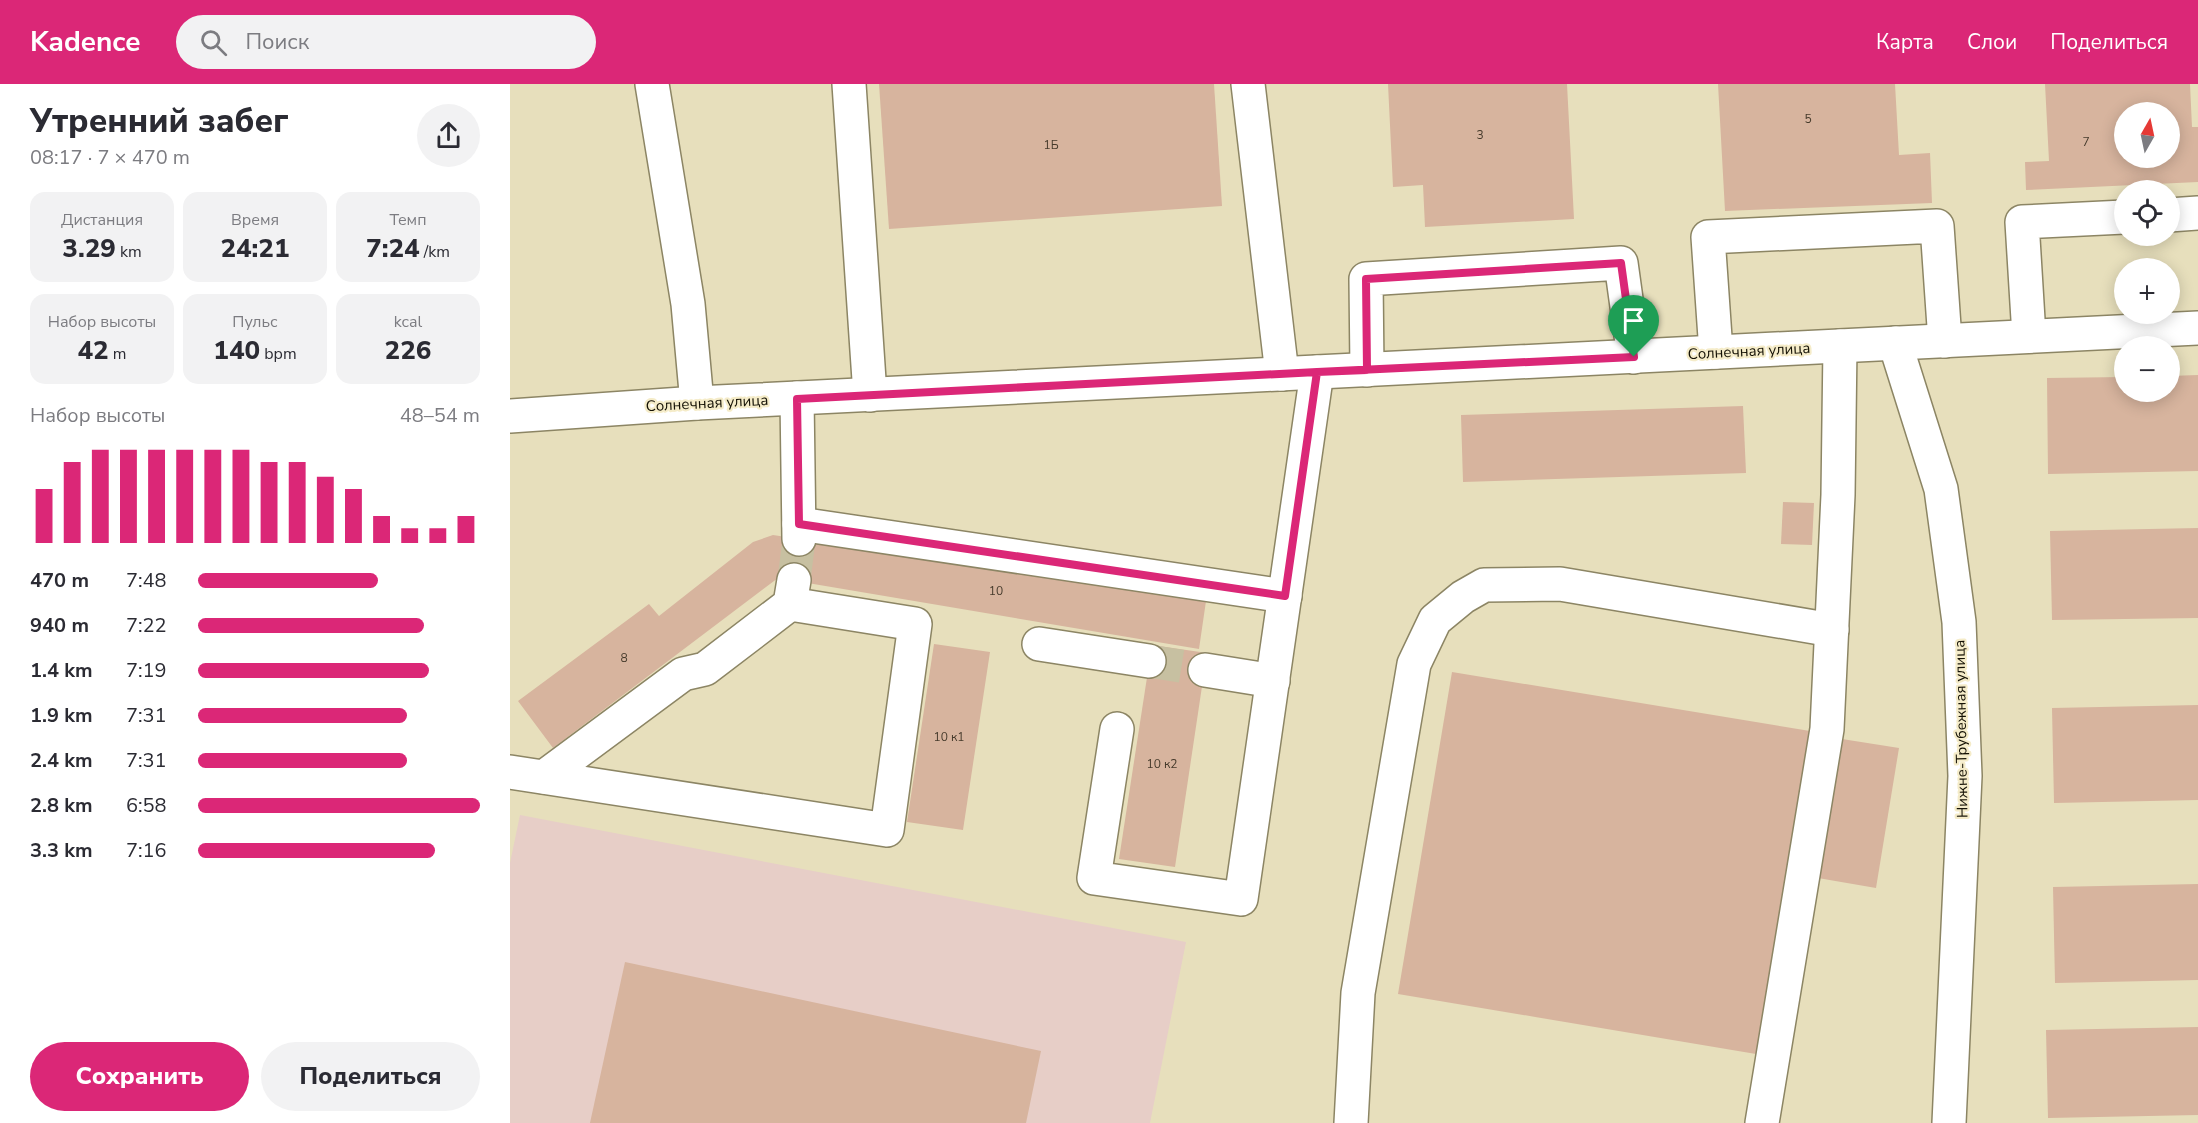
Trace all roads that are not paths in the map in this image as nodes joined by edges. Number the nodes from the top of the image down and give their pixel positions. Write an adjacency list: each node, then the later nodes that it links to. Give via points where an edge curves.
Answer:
1 (652, 84): 19 (main road, via 688,304)
2 (849, 84): 17 (main road)
3 (1248, 84): 16 (main road)
4 (2198, 213): 5 (main road)
5 (2180, 214)
6 (2114, 217): 8 (main road, via 2022,222)
7 (2198, 328): 8 (main road, Солнечная улица)
8 (2029, 336): 9 (main road, Солнечная улица)
9 (1945, 341): 10 (main road, Солнечная улица); 12 (main road, via 1937,226 1708,237)
10 (1895, 343): 11 (main road, Солнечная улица); 32 (main road, Нижне-Трубежная улица, via 1941,489 1959,622 1965,776)
11 (1840, 346): 12 (main road, Солнечная улица); 22 (main road)
12 (1716, 352): 13 (main road, Солнечная улица)
13 (1634, 357): 14 (main road, Солнечная улица); 14 (main road, via 1621,263 1366,279)
14 (1367, 370): 15 (main road, Солнечная улица)
15 (1317, 372): 16 (main road, Солнечная улица); 21 (main road)
16 (1282, 374): 17 (main road, Солнечная улица)
17 (870, 395): 18 (main road, Солнечная улица)
18 (797, 399): 19 (main road, Солнечная улица); 21 (main road, via 799,532)
19 (698, 403): 20 (main road, Солнечная улица)
20 (510, 416)
21 (1285, 596): 26 (main road)
22 (1832, 630): 30 (main road, via 1560,584 1484,585 1435,620 1414,664 1358,993); 31 (main road, via 1827,729)
23 (1039, 644): 24 (main road)
24 (1134, 667)
25 (1205, 670): 26 (main road)
26 (1273, 681): 27 (main road, via 1241,899 1094,878)
27 (1117, 729)
28 (510, 772): 29 (main road)
29 (544, 777): 29 (main road, via 683,674 705,669 792,592 915,624 887,830)
30 (1351, 1123)
31 (1762, 1123)
32 (1949, 1123)

